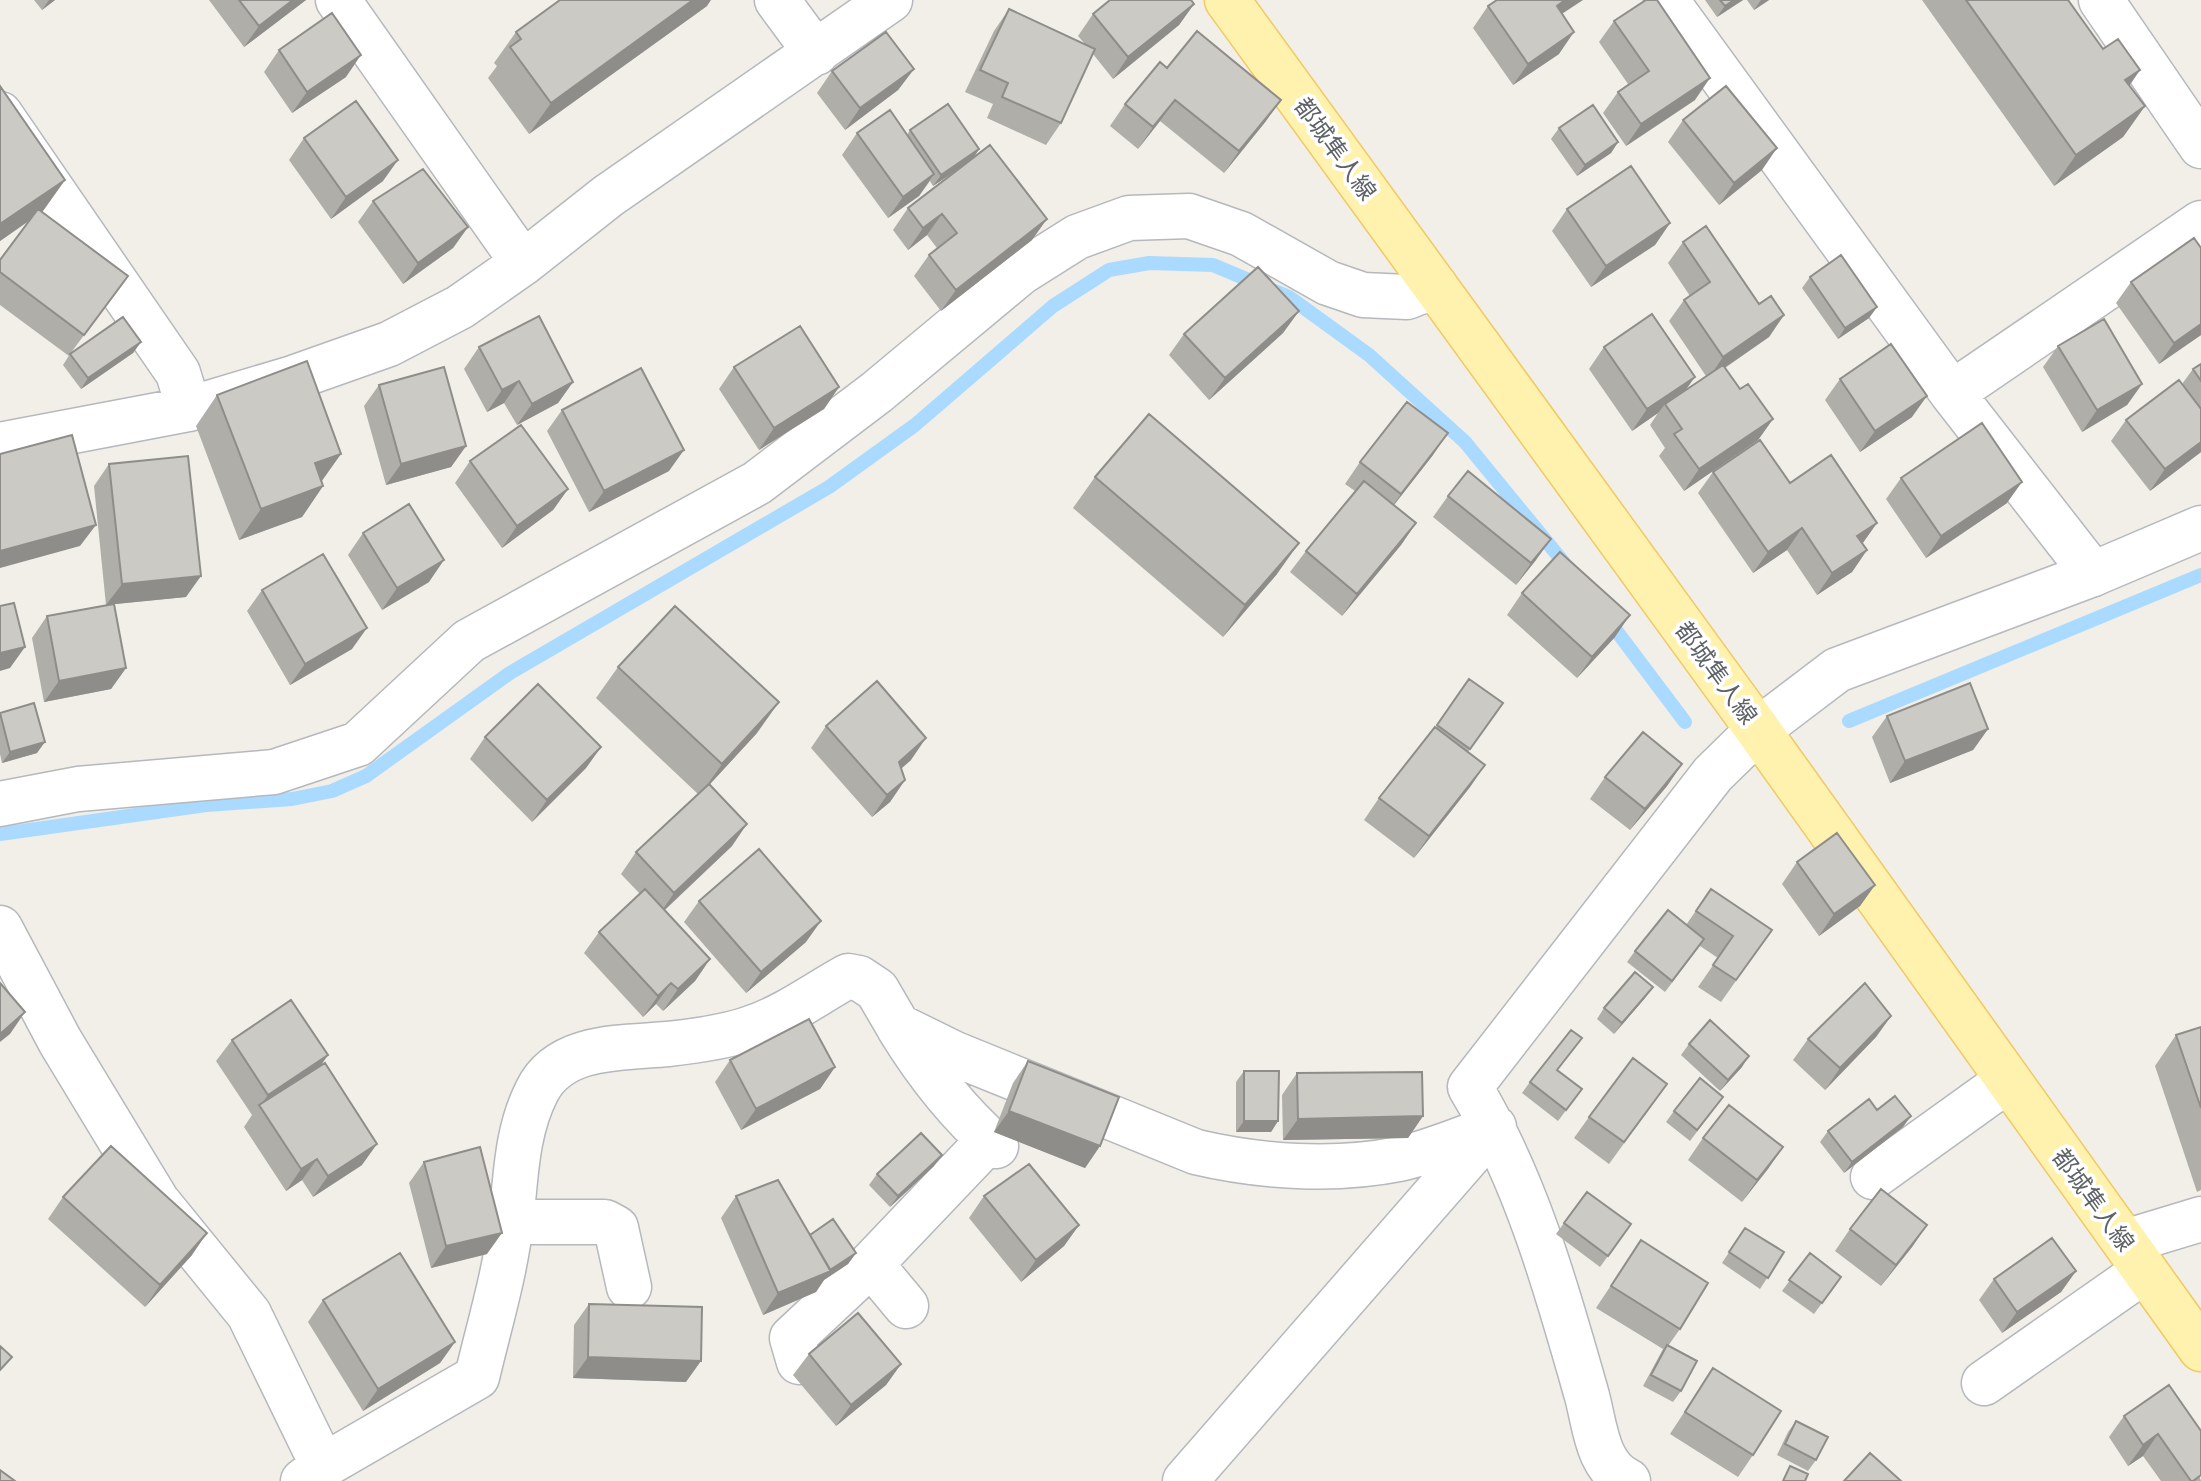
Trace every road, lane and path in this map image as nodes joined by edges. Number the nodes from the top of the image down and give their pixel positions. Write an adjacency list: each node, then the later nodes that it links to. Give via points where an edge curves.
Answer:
1 (338, 0): 11 (street)
2 (777, 0): 7 (street)
3 (890, 0): 7 (street)
4 (1227, 0): 12 (main road, 都城隼人線)
5 (1666, 0): 13 (street)
6 (2101, 0): 9 (street)
7 (816, 53): 11 (street, via 608,196)
8 (0, 114): 14 (street, via 178,373)
9 (2201, 146)
10 (2201, 223): 13 (street)
11 (523, 263): 14 (street, via 460,307 389,344)
12 (1435, 286): 18 (main road, 都城隼人線); 19 (street, via 1407,297 1363,295 1328,283 1241,234 1189,216 1129,218 1077,237 1020,273 757,483 469,641 358,744 274,772 78,789)
13 (1952, 393): 17 (street)
14 (189, 409): 15 (street)
15 (0, 445)
16 (2201, 528): 17 (street)
17 (2093, 574): 18 (street, via 1837,670)
18 (1758, 730): 22 (main road, 都城隼人線); 23 (street, via 1713,774 1470,1087)
19 (0, 804)
20 (0, 928): 34 (street, via 60,1041 157,1201 249,1314)
21 (898, 1026): 23 (street, via 1170,1143 1221,1158 1366,1164 1402,1158); 26 (street, via 877,990 848,976 751,1028 672,1044 592,1051 568,1060 537,1089 517,1156); 28 (street, via 921,1064 992,1143)
22 (2008, 1080): 24 (street); 27 (main road, 都城隼人線)
23 (1494, 1127): 35 (street); 36 (street, via 1534,1224 1605,1460)
24 (1873, 1177)
25 (2201, 1219): 27 (street)
26 (511, 1222): 29 (street, via 605,1222 616,1228); 34 (street, via 477,1377)
27 (2134, 1257): 31 (main road, 都城隼人線); 33 (street)
28 (871, 1264): 30 (street); 32 (street, via 792,1338)
29 (629, 1287)
30 (906, 1306)
31 (2201, 1349)
32 (799, 1362)
33 (1984, 1383)
34 (313, 1474)
35 (1185, 1481)
36 (1628, 1481)

